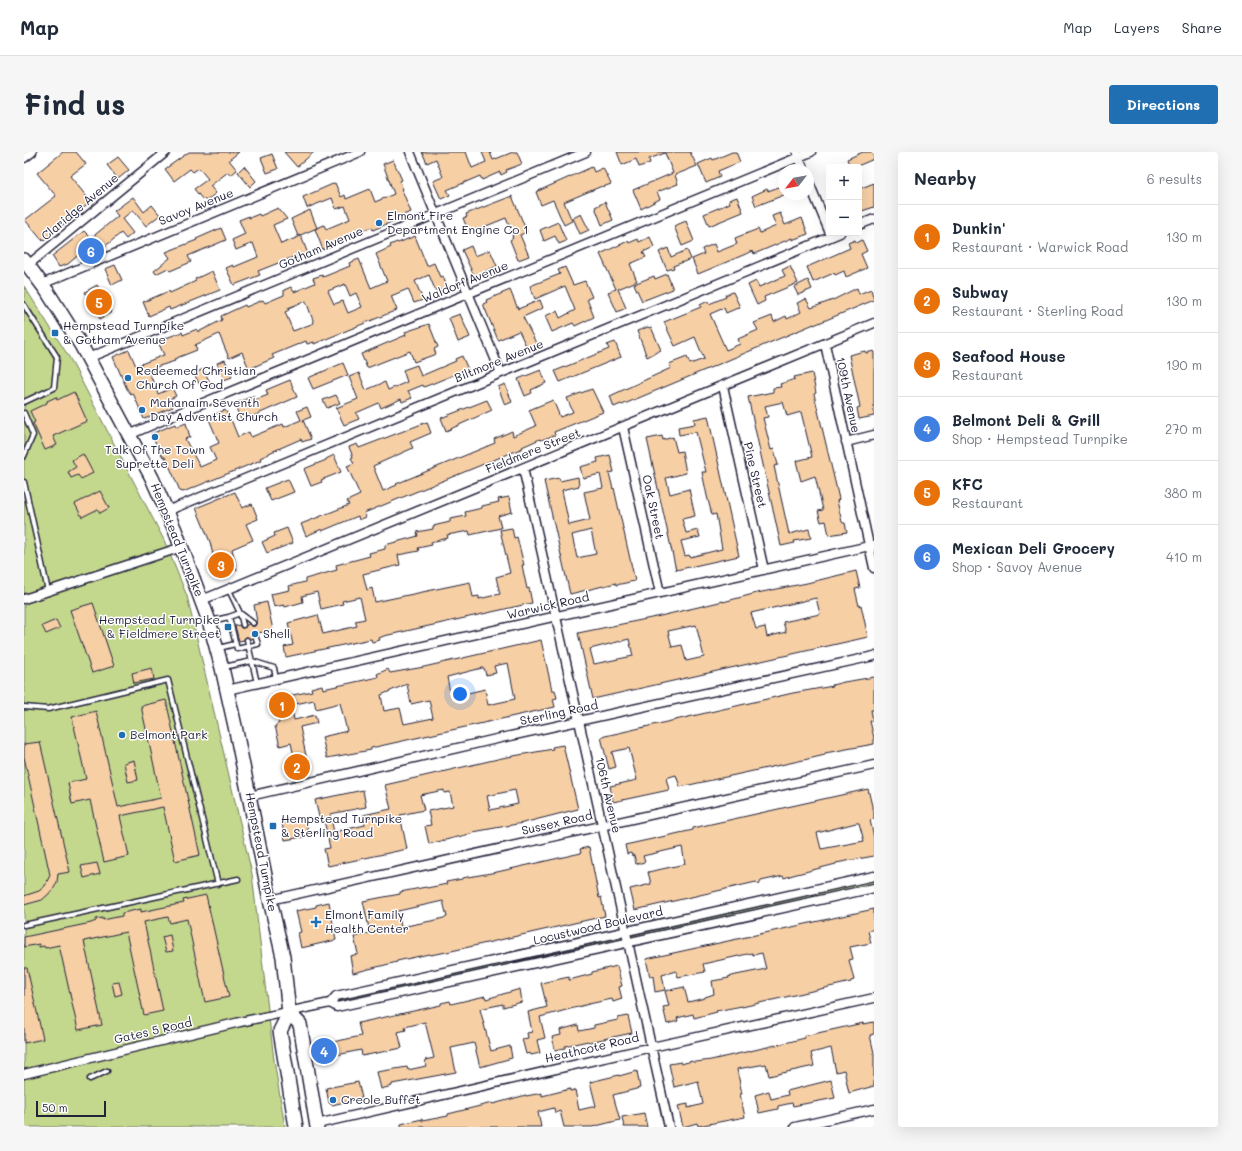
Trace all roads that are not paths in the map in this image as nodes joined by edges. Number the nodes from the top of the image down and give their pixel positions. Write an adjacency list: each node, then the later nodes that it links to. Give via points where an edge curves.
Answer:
1 (32, 152): 8 (street)
2 (166, 152): 15 (street, Claridge Avenue)
3 (360, 152): 16 (street, Savoy Avenue)
4 (410, 152): 10 (street)
5 (586, 152): 10 (street, Gotham Avenue)
6 (811, 152): 7 (street, Waldorf Avenue)
7 (797, 155): 17 (street, Waldorf Avenue)
8 (24, 158)
9 (814, 195): 12 (street)
10 (436, 214): 17 (street); 21 (street, Gotham Avenue)
11 (874, 219): 13 (street)
12 (826, 224)
13 (862, 224)
14 (826, 236): 22 (street, Biltmore Avenue)
15 (26, 262): 16 (main road, Hempstead Turnpike)
16 (42, 284): 21 (main road, Hempstead Turnpike)
17 (468, 294): 22 (street); 27 (street, Waldorf Avenue)
18 (24, 305): 24 (lane, via 57,357 54,388)
19 (874, 323): 20 (street, Fieldmere Street)
20 (825, 344): 23 (street, Fieldmere Street); 29 (street, 109th Avenue)
21 (88, 358): 27 (main road, Hempstead Turnpike)
22 (501, 373): 33 (street, Biltmore Avenue)
23 (723, 386): 26 (street, Fieldmere Street); 37 (street, Pine Street)
24 (24, 402)
25 (24, 413): 30 (lane, via 33,435)
26 (623, 427): 31 (street, Fieldmere Street); 40 (street, Oak Street)
27 (129, 435): 33 (main road, Hempstead Turnpike)
28 (874, 436): 29 (street)
29 (846, 442): 34 (street, 109th Avenue)
30 (24, 456)
31 (522, 468): 38 (street, Fieldmere Street); 45 (street, 106th Avenue)
32 (24, 482): 39 (lane)
33 (167, 511): 35 (main road, Hempstead Turnpike)
34 (872, 546): 36 (street, 109th Avenue); 37 (street, Warwick Road)
35 (182, 547): 39 (street); 42 (main road, Hempstead Turnpike)
36 (874, 568)
37 (764, 570): 40 (street, Warwick Road)
38 (229, 590): 42 (street, Fieldmere Street); 43 (lane)
39 (48, 591): 41 (street)
40 (660, 593): 45 (street, Warwick Road)
41 (24, 599)
42 (202, 600): 46 (main road, Hempstead Turnpike)
43 (240, 613): 44 (lane); 47 (lane); 48 (lane)
44 (229, 616): 46 (lane); 51 (lane)
45 (555, 617): 57 (street, Warwick Road); 61 (street, 106th Avenue)
46 (209, 621): 53 (main road, Hempstead Turnpike)
47 (253, 622)
48 (243, 624)
49 (256, 638): 52 (lane, via 258,644)
50 (247, 640): 52 (lane)
51 (235, 644): 52 (lane, via 236,649); 53 (lane)
52 (248, 646): 55 (lane)
53 (217, 649): 56 (main road, Hempstead Turnpike)
54 (874, 656): 61 (street, Sterling Road)
55 (252, 661): 56 (lane); 57 (lane, via 274,668); 58 (lane)
56 (222, 668): 59 (main road, Hempstead Turnpike)
57 (276, 679): 58 (street, Warwick Road)
58 (257, 683): 59 (street, Warwick Road)
59 (227, 690): 63 (main road, Hempstead Turnpike)
60 (24, 707): 67 (lane, via 48,709 168,680)
61 (579, 722): 63 (street, Sterling Road); 64 (street, 106th Avenue)
62 (874, 765): 64 (street, Sussex Road)
63 (250, 796): 70 (main road, Hempstead Turnpike)
64 (602, 825): 70 (street, Sussex Road); 73 (street, 106th Avenue)
65 (874, 876): 69 (street, Locustwood Boulevard)
66 (238, 880): 67 (lane)
67 (218, 884): 72 (lane)
68 (874, 888): 71 (street, Locustwood Boulevard)
69 (783, 897): 71 (street); 73 (street, Locustwood Boulevard)
70 (270, 900): 79 (main road, Hempstead Turnpike, via 283,957)
71 (785, 907): 74 (street, Locustwood Boulevard)
72 (24, 925)
73 (626, 932): 74 (street, 106th Avenue); 75 (street, Locustwood Boulevard)
74 (628, 942): 76 (street, Locustwood Boulevard); 80 (street, 106th Avenue)
75 (458, 969): 76 (street); 78 (street, Locustwood Boulevard, via 336,996)
76 (460, 980): 78 (street, Locustwood Boulevard, via 337,1007)
77 (874, 998): 80 (street, Heathcote Road)
78 (330, 1003): 79 (street, Locustwood Boulevard)
79 (289, 1013): 82 (street, Gates 5 Road, via 240,1022); 85 (main road, via 300,1024); 86 (main road, via 280,1031)
80 (652, 1047): 85 (street, Heathcote Road); 87 (street, 106th Avenue)
81 (107, 1071): 83 (lane)
82 (24, 1074)
83 (90, 1079)
84 (874, 1109): 88 (street)
85 (317, 1125)
86 (296, 1127)
87 (670, 1127)
88 (795, 1127)

